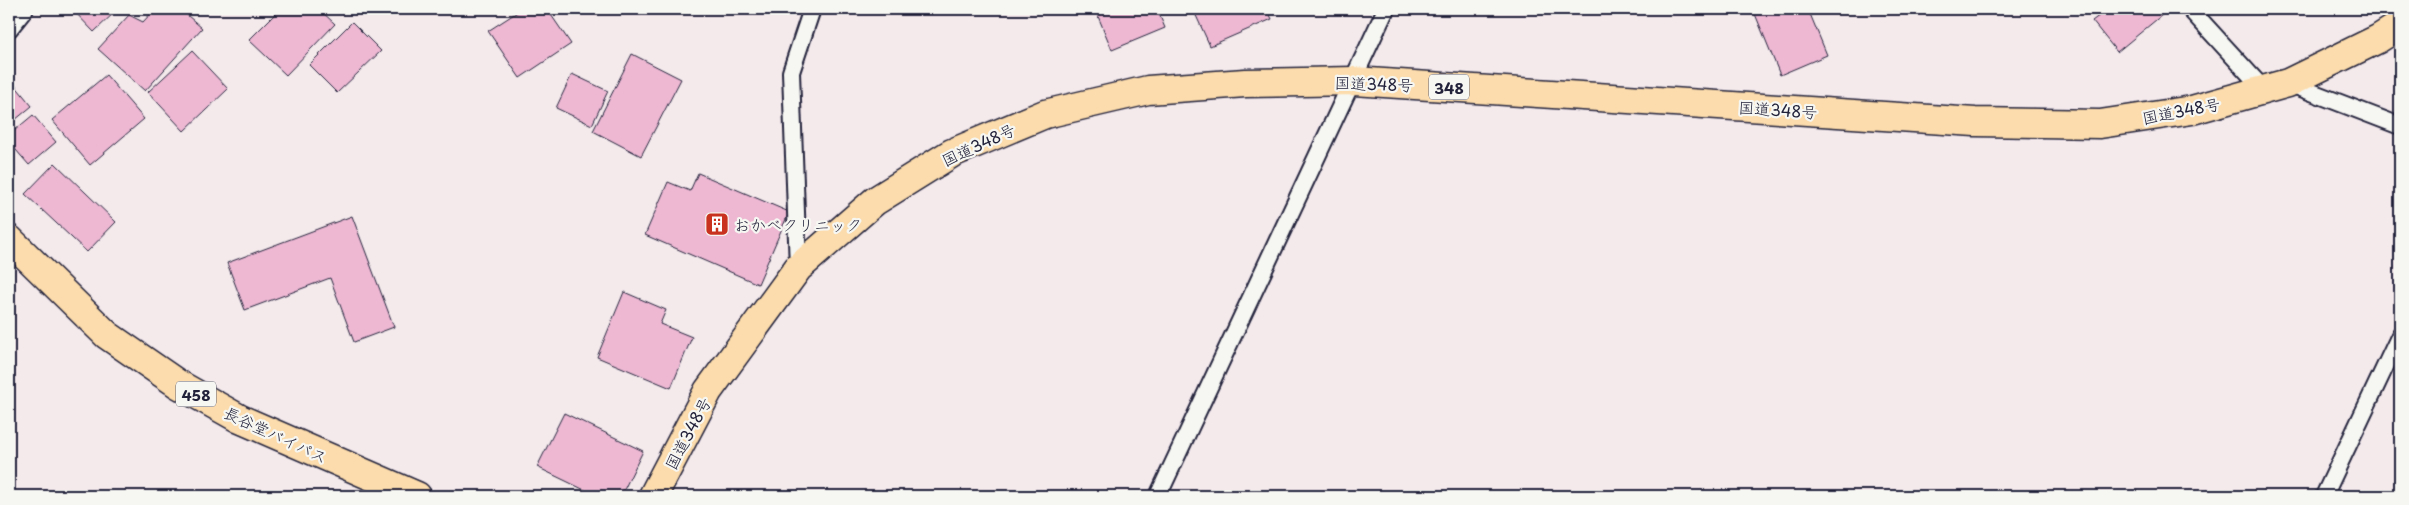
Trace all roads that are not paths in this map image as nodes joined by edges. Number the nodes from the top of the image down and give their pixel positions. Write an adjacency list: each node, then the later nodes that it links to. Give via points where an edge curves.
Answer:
1 (25, 9): 6 (lane)
2 (812, 9): 11 (lane, via 791,72)
3 (1386, 9): 7 (lane)
4 (2190, 9): 8 (lane)
5 (2400, 25): 8 (highway, 国道348号 / 348, via 2378,39)
6 (9, 29)
7 (1354, 81): 8 (highway, 国道348号 / 348, via 1975,122 2100,124 2192,110); 11 (highway, 国道348号 / 348, via 1245,83 1148,90 1045,114 952,153 875,201); 15 (lane)
8 (2277, 87): 9 (lane)
9 (2400, 126)
10 (9, 239): 13 (highway, 長谷堂バイパス / 458, via 108,335 178,384 240,420)
11 (798, 268): 14 (highway, 国道348号 / 348, via 708,391)
12 (2400, 335): 16 (lane)
13 (417, 496)
14 (653, 496)
15 (1158, 496)
16 (2324, 496)

